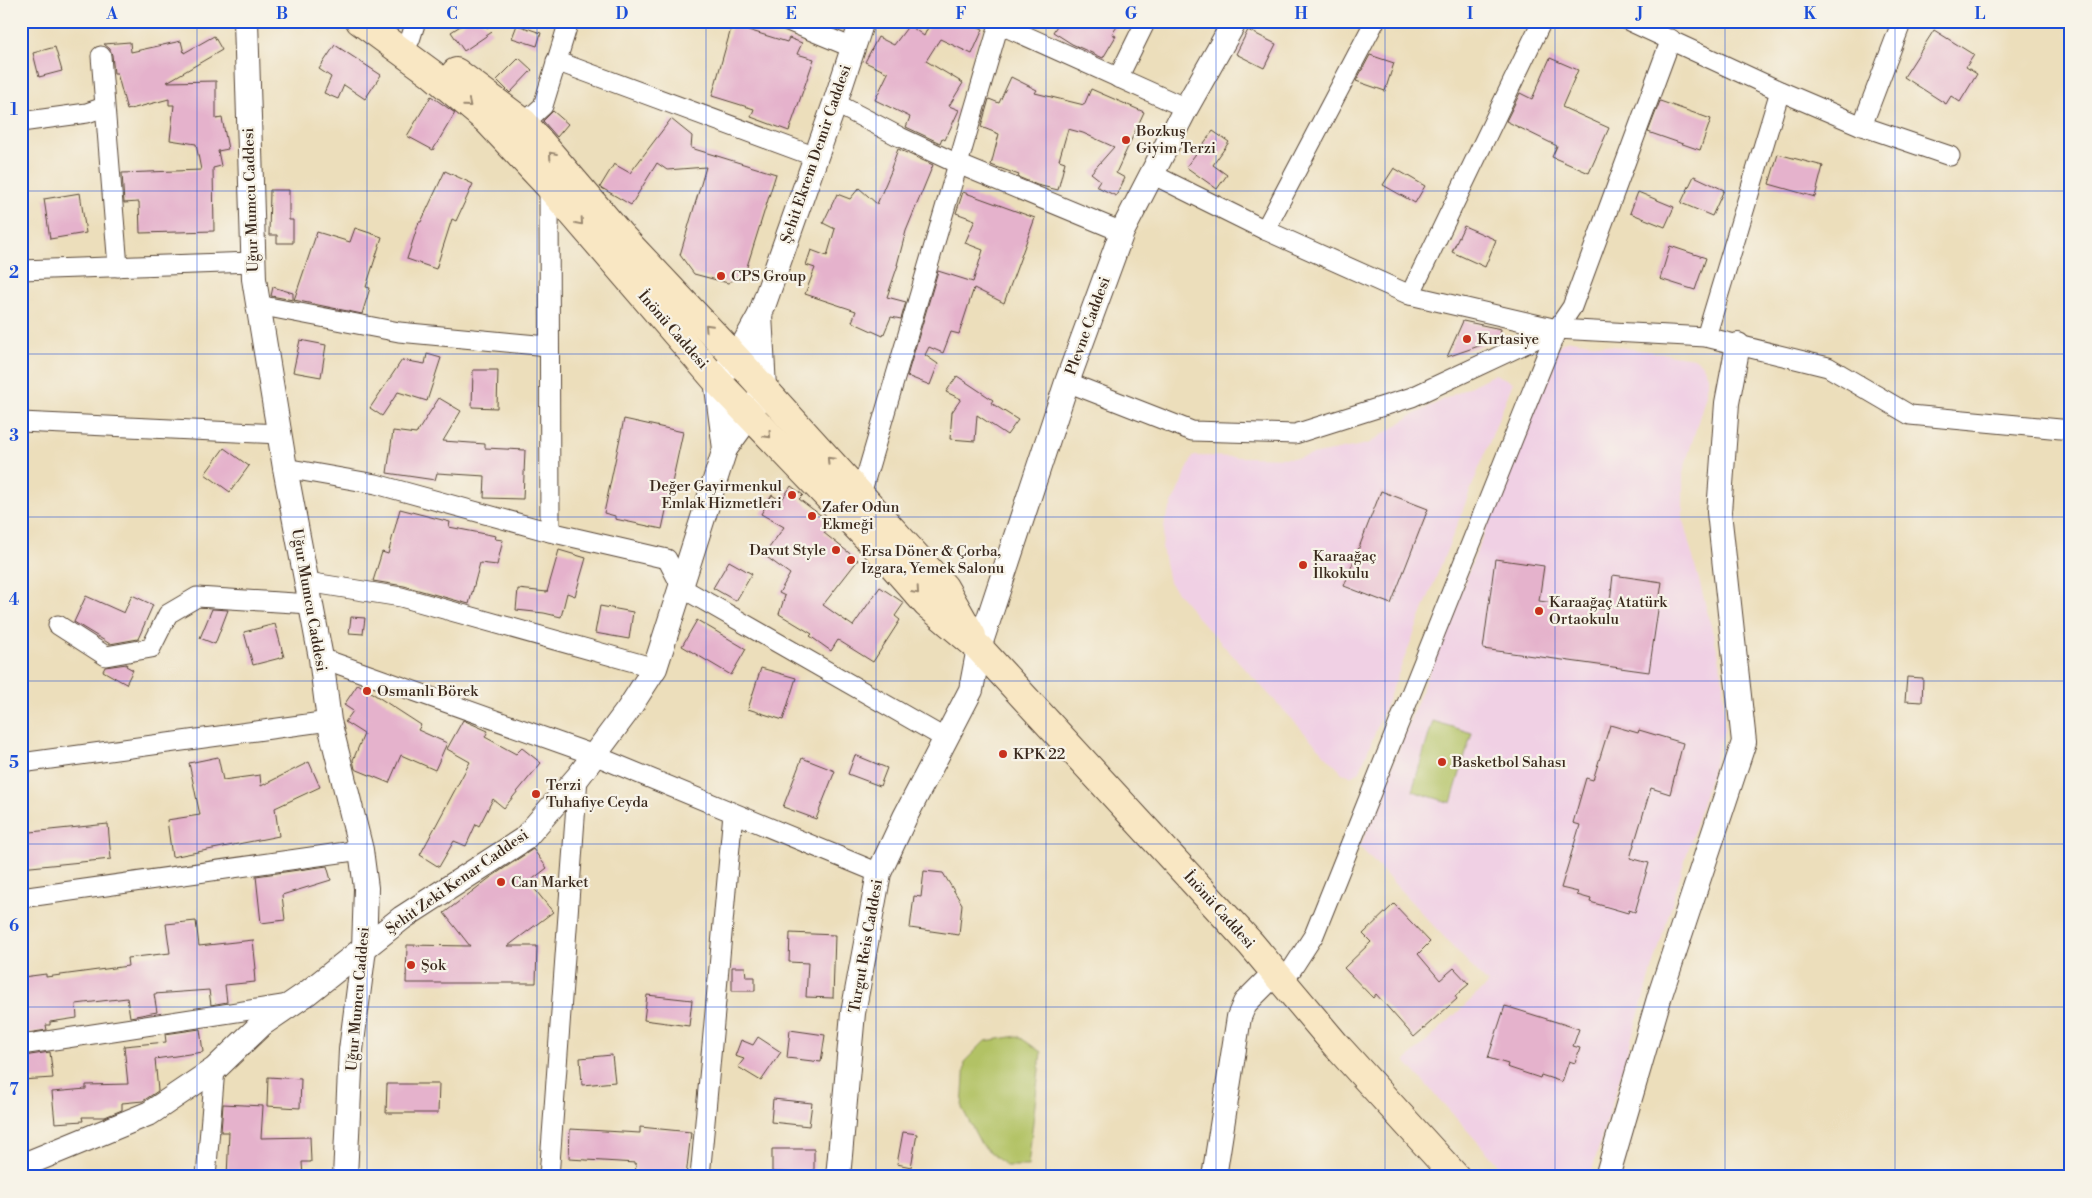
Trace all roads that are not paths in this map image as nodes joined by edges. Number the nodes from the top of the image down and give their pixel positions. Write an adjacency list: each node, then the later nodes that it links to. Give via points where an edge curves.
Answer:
1 (246, 21): 34 (street, Uğur Mumcu Caddesi)
2 (360, 21): 31 (main road, İnönü Caddesi, one-way to 31, via 431,73 487,120)
3 (384, 21): 14 (main road, İnönü Caddesi)
4 (569, 21): 18 (street)
5 (788, 21): 16 (street)
6 (862, 21): 16 (street, Şehit Ekrem Demir Caddesi)
7 (1146, 21): 19 (street)
8 (1236, 21): 23 (street, Plevne Caddesi)
9 (1375, 21): 32 (street)
10 (1542, 21): 37 (street)
11 (1629, 21): 15 (street)
12 (1902, 21): 26 (street)
13 (1000, 23): 19 (street); 29 (street)
14 (413, 31): 25 (main road, İnönü Caddesi)
15 (1671, 40): 20 (street); 40 (street, via 1572,307)
16 (853, 48): 21 (street, Şehit Ekrem Demir Caddesi)
17 (101, 56): 22 (street)
18 (556, 61): 25 (street, via 543,106); 28 (street)
19 (1118, 78): 23 (street)
20 (1780, 91): 26 (street); 41 (street)
21 (836, 103): 28 (street, Şehit Ekrem Demir Caddesi); 29 (street)
22 (104, 107): 24 (street, via 87,113); 35 (street)
23 (1186, 108): 30 (street, Plevne Caddesi)
24 (21, 122)
25 (524, 123): 44 (main road, İnönü Caddesi, one-way to 25, via 620,235)
26 (1862, 126): 27 (street)
27 (1950, 156)
28 (816, 157): 39 (street, Şehit Ekrem Demir Caddesi)
29 (958, 164): 33 (street); 54 (street)
30 (1150, 177): 32 (street, via 1162,179); 33 (street, Plevne Caddesi)
31 (549, 186): 43 (street); 45 (main road, İnönü Caddesi, one-way to 45)
32 (1265, 230): 37 (street)
33 (1122, 232): 46 (street, Plevne Caddesi)
34 (253, 262): 35 (street); 38 (street, Uğur Mumcu Caddesi)
35 (118, 267): 36 (street)
36 (21, 270)
37 (1410, 295): 40 (street)
38 (258, 305): 43 (street, via 399,332); 51 (street, Uğur Mumcu Caddesi)
39 (760, 315): 44 (street); 47 (street)
40 (1557, 329): 41 (street); 46 (street, via 1412,397 1296,434 1192,431); 72 (street, via 1314,935)
41 (1706, 337): 42 (street)
42 (1738, 345): 50 (street, via 1828,367 1910,415); 84 (street, via 1727,403 1719,512 1744,742 1660,995)
43 (548, 346): 55 (street)
44 (736, 358): 45 (street); 47 (main road, İnönü Caddesi)
45 (716, 380): 48 (main road, İnönü Caddesi); 52 (street)
46 (1067, 382): 59 (street, Plevne Caddesi)
47 (764, 388): 48 (street); 54 (main road, İnönü Caddesi, one-way to 47)
48 (749, 416): 52 (street); 59 (main road, İnönü Caddesi, one-way to 59, via 882,552 927,604)
49 (21, 422): 51 (street)
50 (2071, 430)
51 (280, 434): 53 (street, Uğur Mumcu Caddesi)
52 (725, 449): 56 (street, Şehit Zeki Kenar Caddesi)
53 (285, 468): 55 (street, via 376,484); 57 (street, Uğur Mumcu Caddesi)
54 (861, 494): 59 (main road, İnönü Caddesi, via 944,587)
55 (550, 532): 56 (street, via 667,559)
56 (682, 588): 61 (street, Şehit Zeki Kenar Caddesi); 63 (street)
57 (309, 593): 58 (street, via 197,598 168,614 150,648 106,656); 60 (street, Uğur Mumcu Caddesi); 61 (street, via 401,596)
58 (58, 625)
59 (979, 648): 63 (street, Turgut Reis Caddesi, via 971,690); 72 (main road, İnönü Caddesi)
60 (321, 658): 62 (street, Uğur Mumcu Caddesi); 64 (street)
61 (655, 668): 64 (street, Şehit Zeki Kenar Caddesi)
62 (329, 721): 65 (street); 68 (street, Uğur Mumcu Caddesi)
63 (946, 739): 69 (street, Turgut Reis Caddesi)
64 (594, 755): 66 (street, Şehit Zeki Kenar Caddesi); 67 (street)
65 (21, 763)
66 (578, 777): 71 (street, Şehit Zeki Kenar Caddesi, via 524,839 402,918); 79 (street)
67 (733, 813): 69 (street); 80 (street)
68 (360, 850): 70 (street); 71 (street, Uğur Mumcu Caddesi, via 366,888)
69 (879, 873): 81 (street, Turgut Reis Caddesi, via 853,1012)
70 (21, 898)
71 (364, 949): 73 (street, Şehit Zeki Kenar Caddesi); 78 (street, Uğur Mumcu Caddesi, via 352,1050)
72 (1279, 978): 82 (street, via 1245,1003 1239,1017); 83 (main road, İnönü Caddesi)
73 (294, 1003): 74 (street); 75 (street, Şehit Zeki Kenar Caddesi, via 262,1024)
74 (21, 1046)
75 (215, 1069): 76 (street, Şehit Zeki Kenar Caddesi, via 150,1114); 77 (street)
76 (21, 1166)
77 (206, 1177)
78 (345, 1177)
79 (549, 1177)
80 (700, 1177)
81 (838, 1177)
82 (1214, 1177)
83 (1456, 1177)
84 (1606, 1177)

